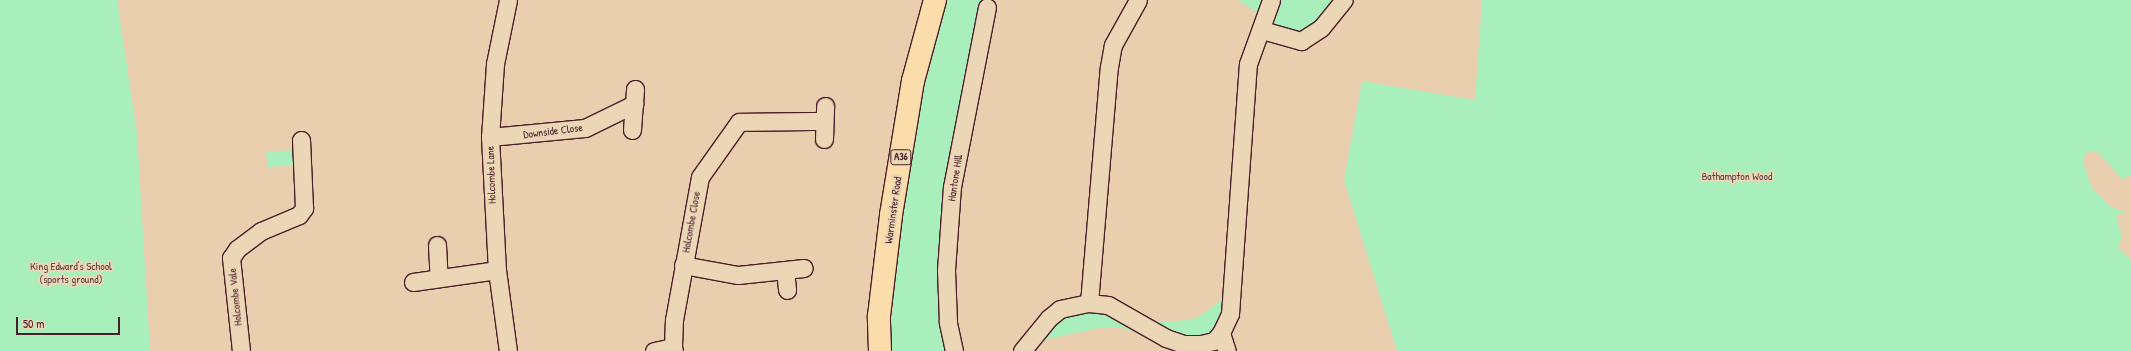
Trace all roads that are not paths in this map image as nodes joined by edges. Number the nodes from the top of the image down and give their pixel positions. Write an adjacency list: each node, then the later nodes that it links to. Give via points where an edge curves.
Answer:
1 (508, 0): 9 (street, Holcombe Lane, via 495,64)
2 (935, 0): 26 (highway, Warminster Road / A36, via 913,81 891,215 879,316)
3 (1138, 0): 20 (street, via 1113,45 1109,67)
4 (1271, 0): 7 (street)
5 (1344, 0): 7 (street, via 1321,28 1301,41)
6 (987, 7): 27 (street, Hantone Hill, via 952,187 946,270 948,322)
7 (1262, 30): 21 (street, via 1248,64 1230,314)
8 (632, 130): 9 (street, Downside Close, via 635,96 585,128)
9 (490, 137): 15 (street, Holcombe Lane)
10 (824, 139): 13 (street, Holcombe Close, via 824,113 739,122 700,177)
11 (301, 140): 23 (street, Holcombe Vale, via 304,208 299,216 261,231 237,249 231,258)
12 (437, 245): 17 (street)
13 (683, 265): 16 (street, via 738,275); 22 (street, Holcombe Close, via 674,320)
14 (804, 268): 16 (street)
15 (497, 270): 17 (street); 24 (street, Holcombe Lane)
16 (785, 270): 19 (street)
17 (439, 278): 18 (street)
18 (413, 282)
19 (788, 290)
20 (1089, 303): 21 (street, via 1108,305 1166,338 1183,344 1201,344 1214,340); 28 (street, via 1060,309 1036,332)
21 (1221, 333): 29 (street)
22 (674, 349): 25 (street, Holcombe Close)
23 (241, 351)
24 (508, 351)
25 (654, 351)
26 (880, 351)
27 (954, 351)
28 (1022, 351)
29 (1227, 351)

